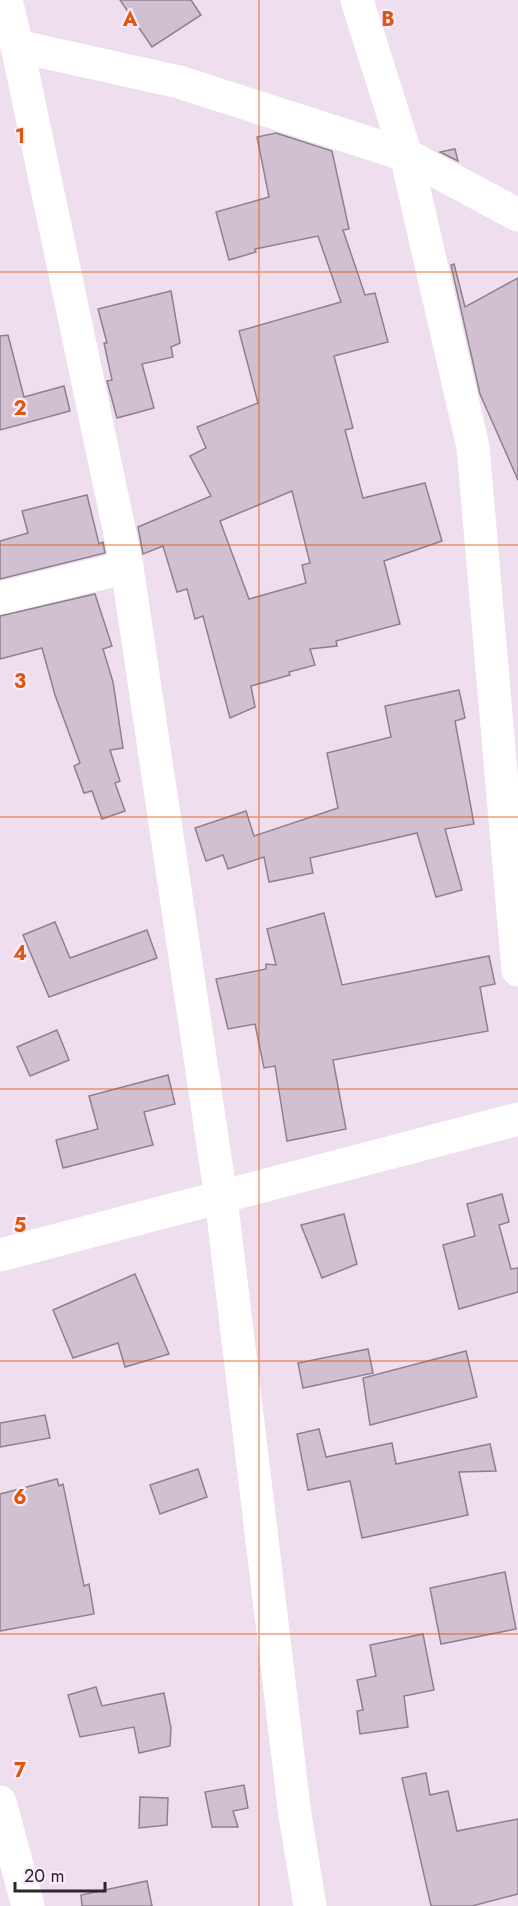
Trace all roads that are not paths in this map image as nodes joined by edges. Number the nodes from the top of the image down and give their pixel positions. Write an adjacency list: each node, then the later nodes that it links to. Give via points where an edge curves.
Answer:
1 (6, 0): 3 (street)
2 (357, 0): 4 (street)
3 (17, 46): 4 (street, via 178,82); 6 (street)
4 (406, 155): 5 (street); 8 (street, via 473,447)
5 (518, 215)
6 (127, 567): 7 (street); 10 (street)
7 (0, 597)
8 (518, 970)
9 (518, 1119): 10 (street)
10 (221, 1198): 11 (street); 14 (street, via 294,1804)
11 (0, 1255)
12 (0, 1802): 13 (street)
13 (28, 1906)
14 (310, 1906)

